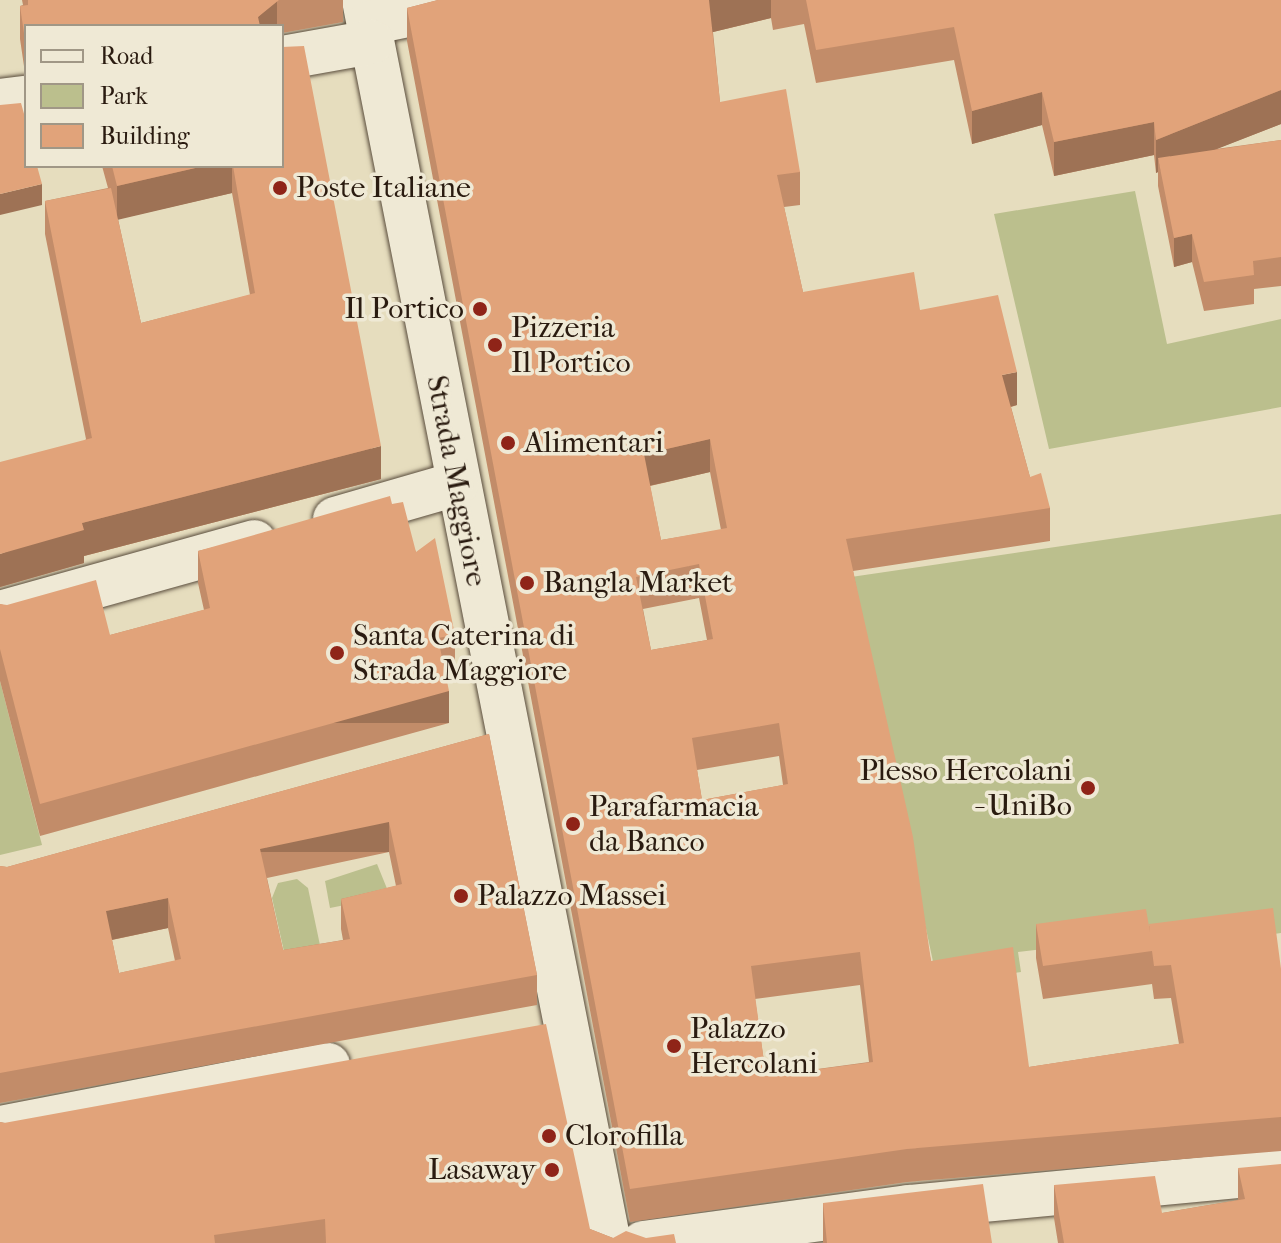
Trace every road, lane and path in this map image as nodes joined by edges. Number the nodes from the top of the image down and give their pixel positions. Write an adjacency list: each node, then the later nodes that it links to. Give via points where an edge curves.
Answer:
1 (480, 0): 2 (street)
2 (368, 22): 3 (street); 6 (street, Strada Maggiore)
3 (284, 57)
4 (24, 98): 5 (street)
5 (0, 101)
6 (456, 484): 7 (street); 8 (street, Strada Maggiore)
7 (0, 613)
8 (505, 734): 9 (street); 13 (street, Strada Maggiore, via 546,1029)
9 (464, 745)
10 (376, 1057): 11 (street)
11 (0, 1128)
12 (1281, 1172): 14 (street, via 954,1202)
13 (609, 1243)
14 (643, 1243)

